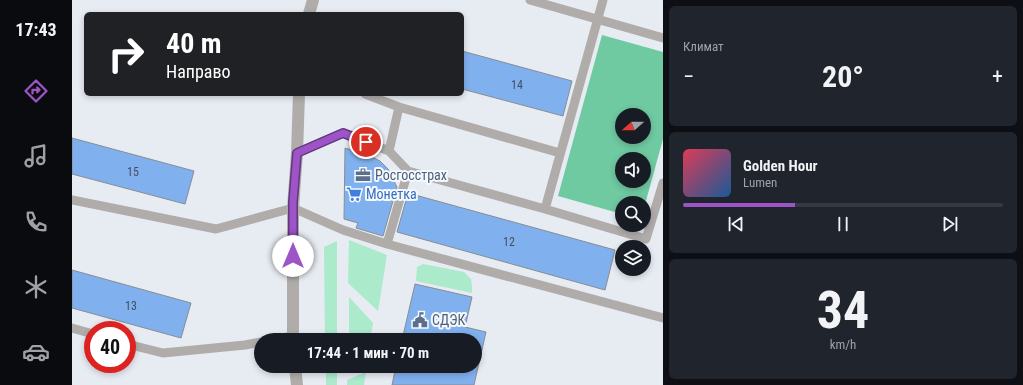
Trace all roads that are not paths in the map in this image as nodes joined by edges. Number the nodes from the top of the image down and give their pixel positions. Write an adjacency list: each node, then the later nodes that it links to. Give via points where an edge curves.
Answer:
1 (313, 0): 4 (street)
2 (530, 0): 5 (lane)
3 (603, 0): 5 (lane)
4 (310, 12)
5 (597, 19): 6 (lane); 12 (lane)
6 (663, 38)
7 (299, 96): 11 (street)
8 (372, 96): 9 (lane)
9 (399, 106): 10 (lane); 12 (lane)
10 (389, 151): 11 (lane, via 343,133); 13 (lane)
11 (297, 153): 16 (street)
12 (560, 153): 17 (lane)
13 (408, 171): 17 (lane); 18 (lane)
14 (663, 183): 17 (lane, via 646,240)
15 (72, 200): 16 (lane, via 216,229)
16 (293, 208): 18 (lane, via 343,230); 22 (street)
17 (545, 209)
18 (387, 244): 19 (lane)
19 (663, 318)
20 (72, 328): 21 (lane)
21 (84, 331)
22 (293, 333)
23 (254, 343): 24 (lane, via 163,353)
24 (136, 346)
25 (296, 373): 26 (street)
26 (297, 385)

